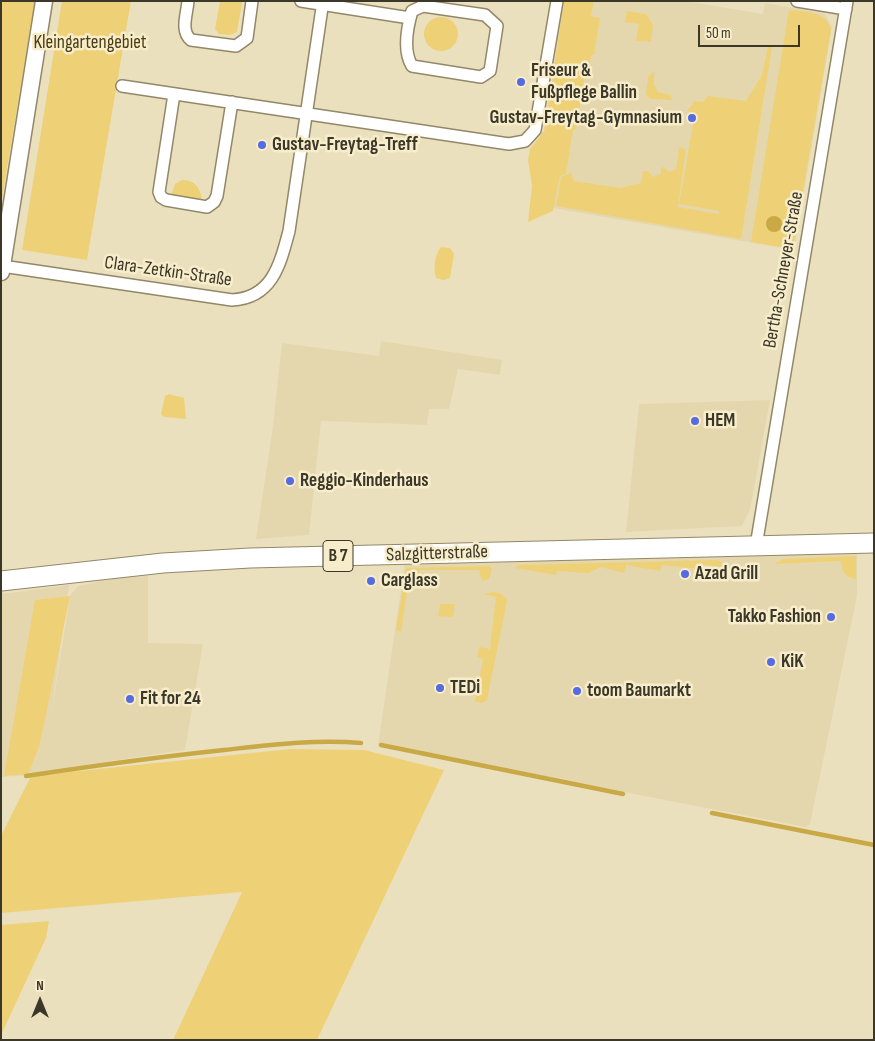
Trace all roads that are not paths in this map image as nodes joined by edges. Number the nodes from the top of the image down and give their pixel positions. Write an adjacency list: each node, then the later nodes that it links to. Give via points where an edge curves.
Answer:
1 (44, 1): 14 (street)
2 (188, 1): 3 (street, via 187,37 236,46 247,38)
3 (252, 1)
4 (301, 1): 7 (street)
5 (557, 1): 13 (street, via 537,123 525,141 509,144 487,142)
6 (797, 1): 8 (street)
7 (323, 3): 9 (street); 13 (street, Clara-Zetkin-Straße)
8 (847, 5): 16 (street, Bertha-Schneyer-Straße)
9 (410, 18): 9 (street, via 406,56 412,66 482,77 490,70 496,26 485,15 423,6 412,11)
10 (122, 86): 11 (street)
11 (174, 94): 12 (street); 12 (street, via 159,192 166,200 207,207 217,196)
12 (232, 102): 13 (street)
13 (305, 113): 14 (street, Clara-Zetkin-Straße, via 289,231 269,283 258,294 242,300 222,299)
14 (2, 269)
15 (874, 543): 16 (main road, Salzgitterstraße / B 7)
16 (756, 546): 17 (main road, Salzgitterstraße / B 7, via 250,558 162,563)
17 (1, 581)

